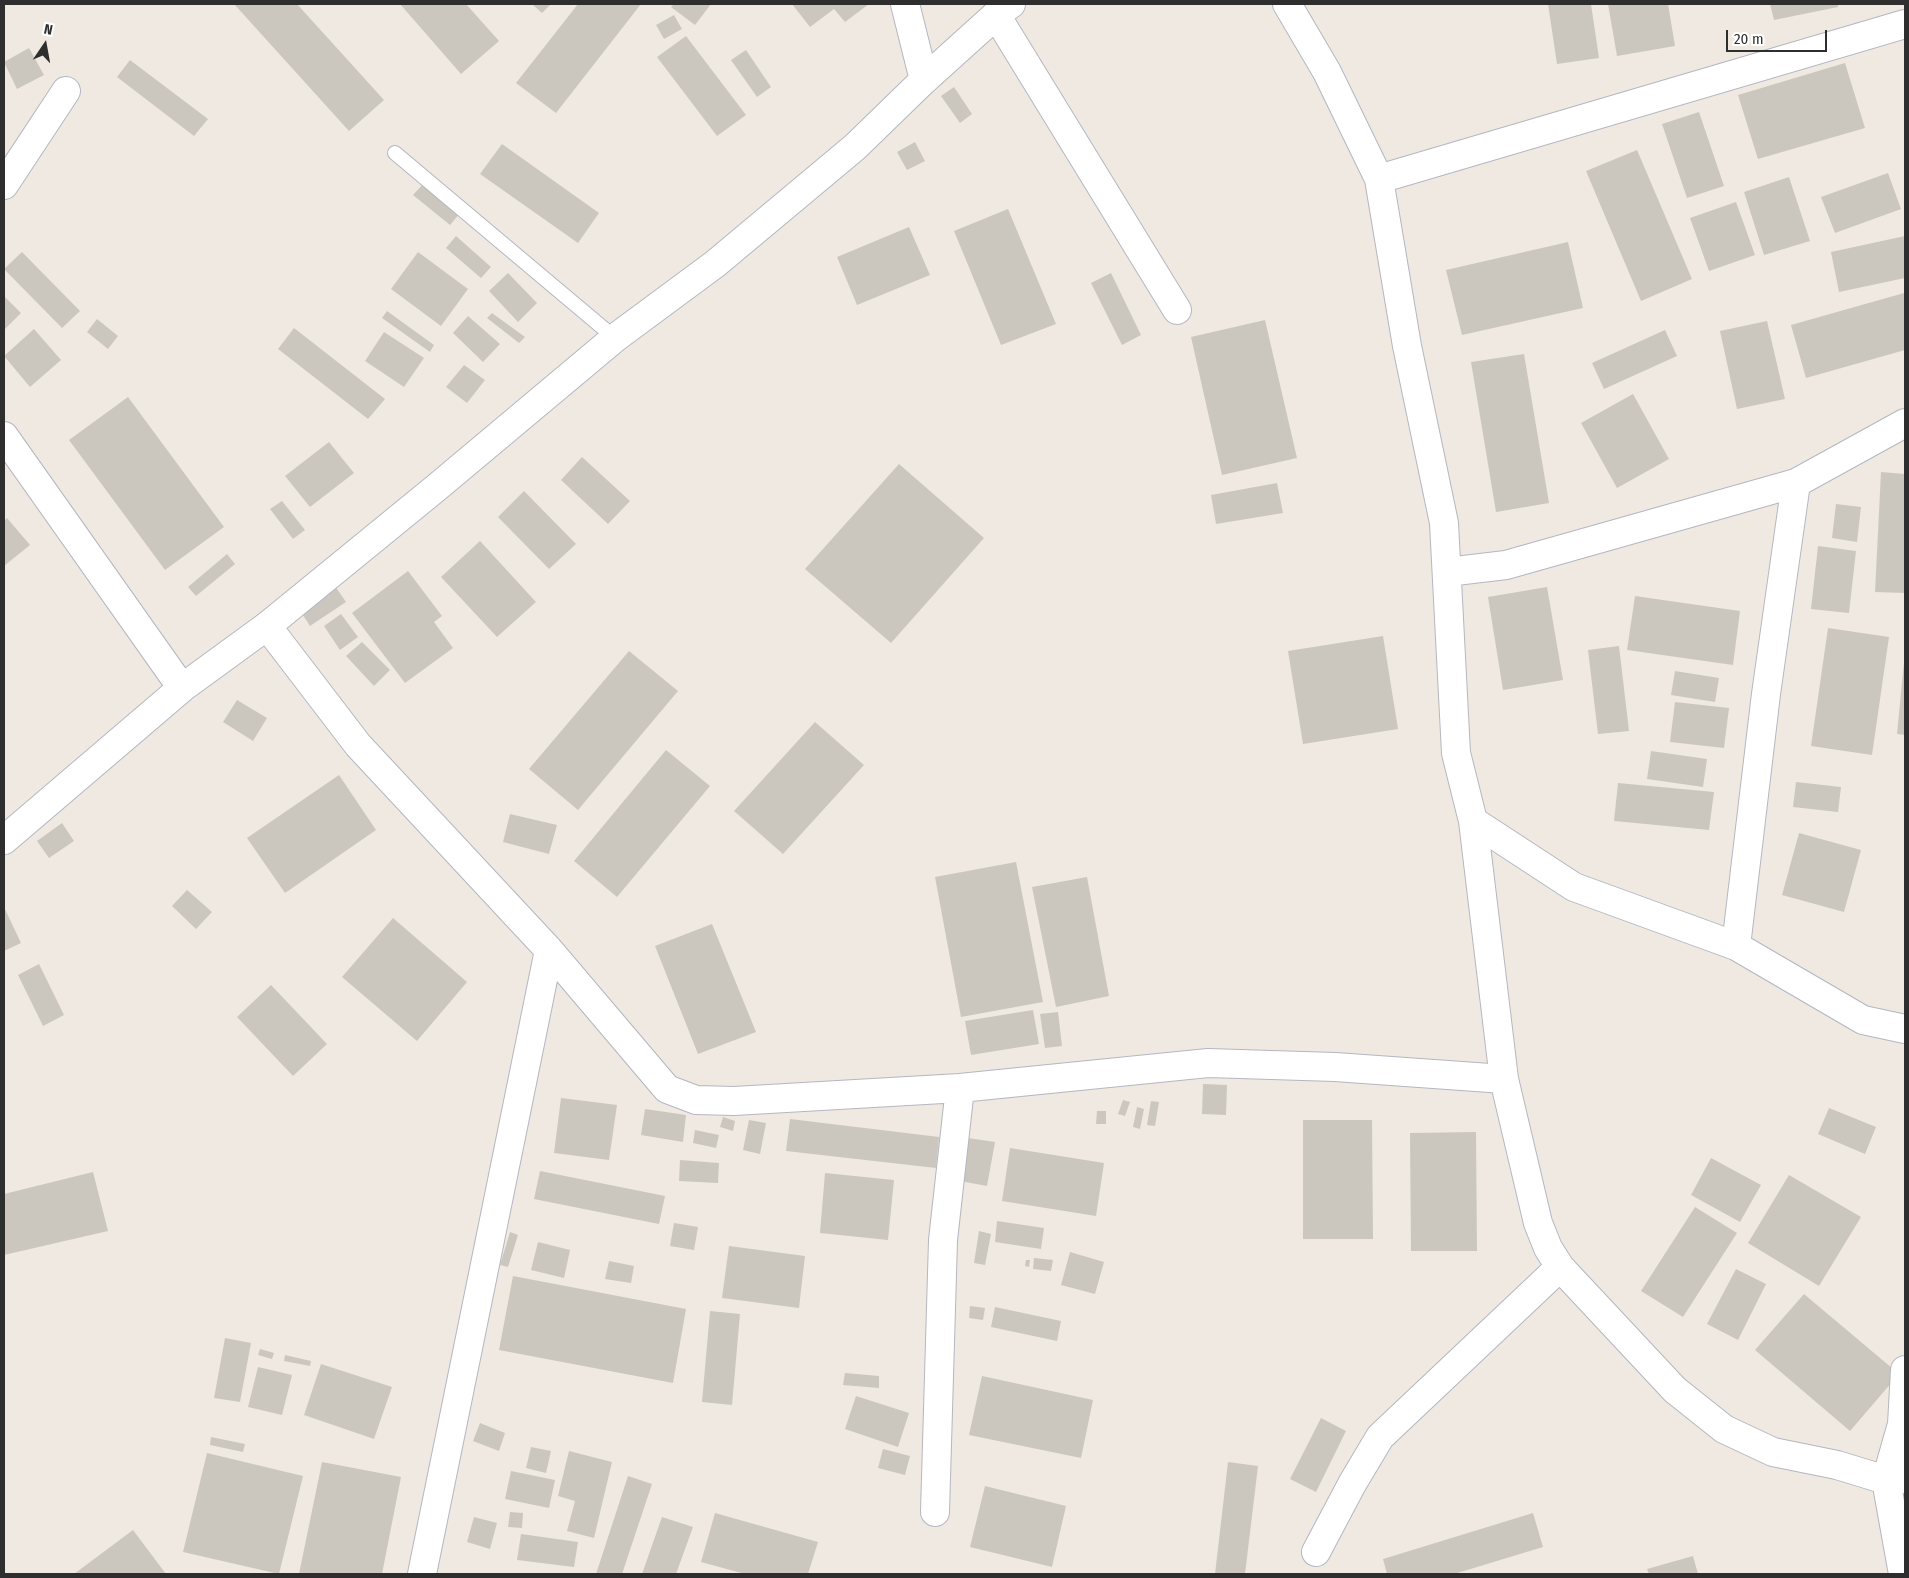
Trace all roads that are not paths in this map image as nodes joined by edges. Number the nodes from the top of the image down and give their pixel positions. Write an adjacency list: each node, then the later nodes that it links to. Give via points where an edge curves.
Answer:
1 (905, 4): 5 (street)
2 (1287, 4): 8 (street, via 1327,72)
3 (1004, 9): 5 (street); 10 (street)
4 (1905, 24): 8 (street)
5 (924, 80): 11 (street, via 855,147 745,240)
6 (66, 91): 9 (street)
7 (395, 153): 11 (lane)
8 (1379, 179): 15 (street, via 1407,346 1444,523)
9 (4, 185)
10 (1177, 310)
11 (615, 338): 16 (street)
12 (1905, 423): 14 (street)
13 (4, 436): 17 (street)
14 (1796, 484): 15 (street, via 1506,565); 20 (street, via 1766,694)
15 (1447, 572): 18 (street, via 1456,753)
16 (267, 626): 17 (street); 21 (street, via 358,745)
17 (182, 688): 19 (street)
18 (1473, 821): 20 (street, via 1574,887); 23 (street)
19 (4, 840)
20 (1736, 946): 22 (street, via 1863,1020)
21 (549, 950): 24 (street, via 668,1089 696,1100 734,1101); 30 (street)
22 (1905, 1029)
23 (1504, 1079): 24 (street, via 1208,1062); 25 (street, via 1538,1224)
24 (960, 1088): 28 (street, via 943,1240)
25 (1560, 1267): 27 (street, via 1675,1390 1724,1429 1773,1452); 29 (street, via 1380,1437)
26 (1905, 1370): 27 (street)
27 (1896, 1479): 31 (street)
28 (935, 1512)
29 (1316, 1552)
30 (422, 1574)
31 (1903, 1574)

